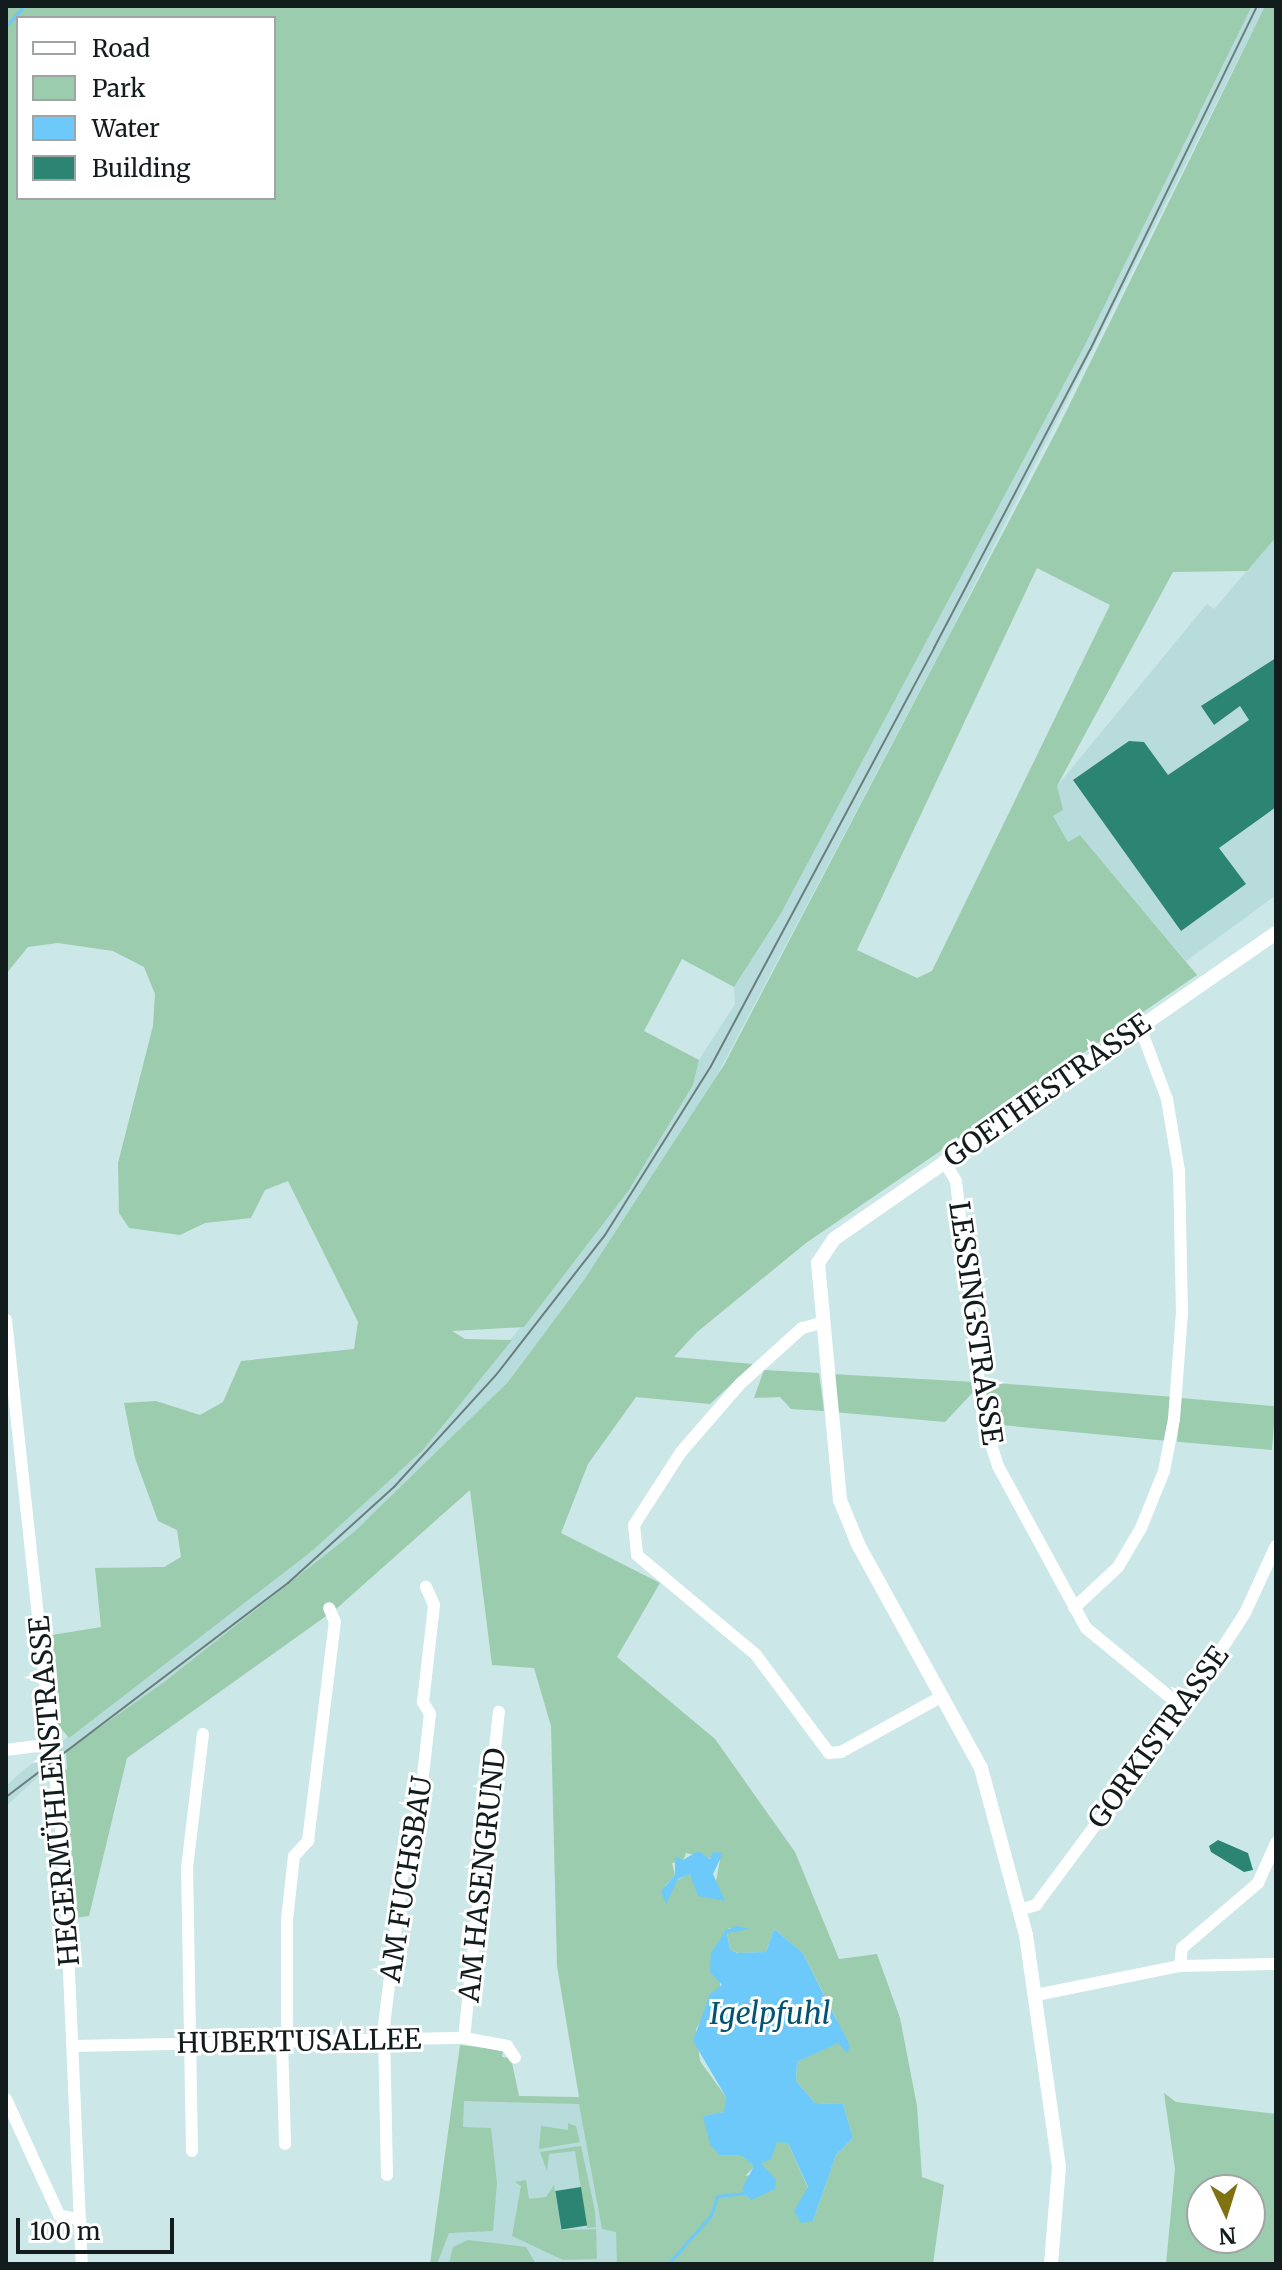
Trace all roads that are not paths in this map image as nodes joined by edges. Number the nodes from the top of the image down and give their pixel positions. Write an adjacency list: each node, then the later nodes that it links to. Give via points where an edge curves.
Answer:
1 (1274, 940): 2 (street, GOETHESTRASSE)
2 (1140, 1027): 3 (street, GOETHESTRASSE); 9 (street, via 1167,1099 1179,1171 1182,1313 1174,1419 1164,1471 1141,1528 1118,1567)
3 (944, 1161): 5 (street, GOETHESTRASSE, via 822,1251); 9 (street, LESSINGSTRASSE, via 956,1181 991,1446)
4 (6, 1320): 14 (street, HEGERMÜHLENSTRASSE)
5 (821, 1323): 10 (street, via 845,1516); 10 (street, via 802,1328 740,1384 681,1452 634,1525 637,1555 749,1648 829,1753 841,1752)
6 (1276, 1546): 11 (street, GORKISTRASSE, via 1245,1613)
7 (426, 1587): 22 (street, AM FUCHSBAU, via 434,1605 423,1702 430,1714 414,1854 403,1869)
8 (329, 1608): 23 (street, via 335,1622 308,1841 294,1856 287,1920)
9 (1074, 1608): 11 (street, LESSINGSTRASSE, via 1103,1647)
10 (943, 1696): 17 (street, via 981,1768)
11 (1183, 1708): 17 (street, GORKISTRASSE, via 1036,1905)
12 (499, 1712): 21 (street, AM HASENGRUND)
13 (203, 1734): 24 (street, via 187,1868)
14 (53, 1744): 15 (street); 25 (street, HEGERMÜHLENSTRASSE)
15 (6, 1750)
16 (1276, 1843): 19 (street, via 1258,1883 1182,1948)
17 (1019, 1910): 20 (street)
18 (1276, 1964): 19 (street)
19 (1180, 1966): 20 (street)
20 (1036, 1995): 33 (street, via 1059,2167)
21 (464, 2038): 22 (street, HUBERTUSALLEE); 26 (street, HUBERTUSALLEE, via 507,2046)
22 (385, 2040): 23 (street, HUBERTUSALLEE); 30 (street, AM FUCHSBAU)
23 (284, 2041): 24 (street, HUBERTUSALLEE); 28 (street)
24 (190, 2042): 25 (street, HUBERTUSALLEE); 29 (street)
25 (74, 2046): 31 (street, HEGERMÜHLENSTRASSE)
26 (515, 2058)
27 (6, 2099): 31 (street, via 59,2215)
28 (285, 2144)
29 (192, 2151)
30 (387, 2175)
31 (80, 2220): 32 (street, HEGERMÜHLENSTRASSE)
32 (82, 2264)
33 (1051, 2264)

